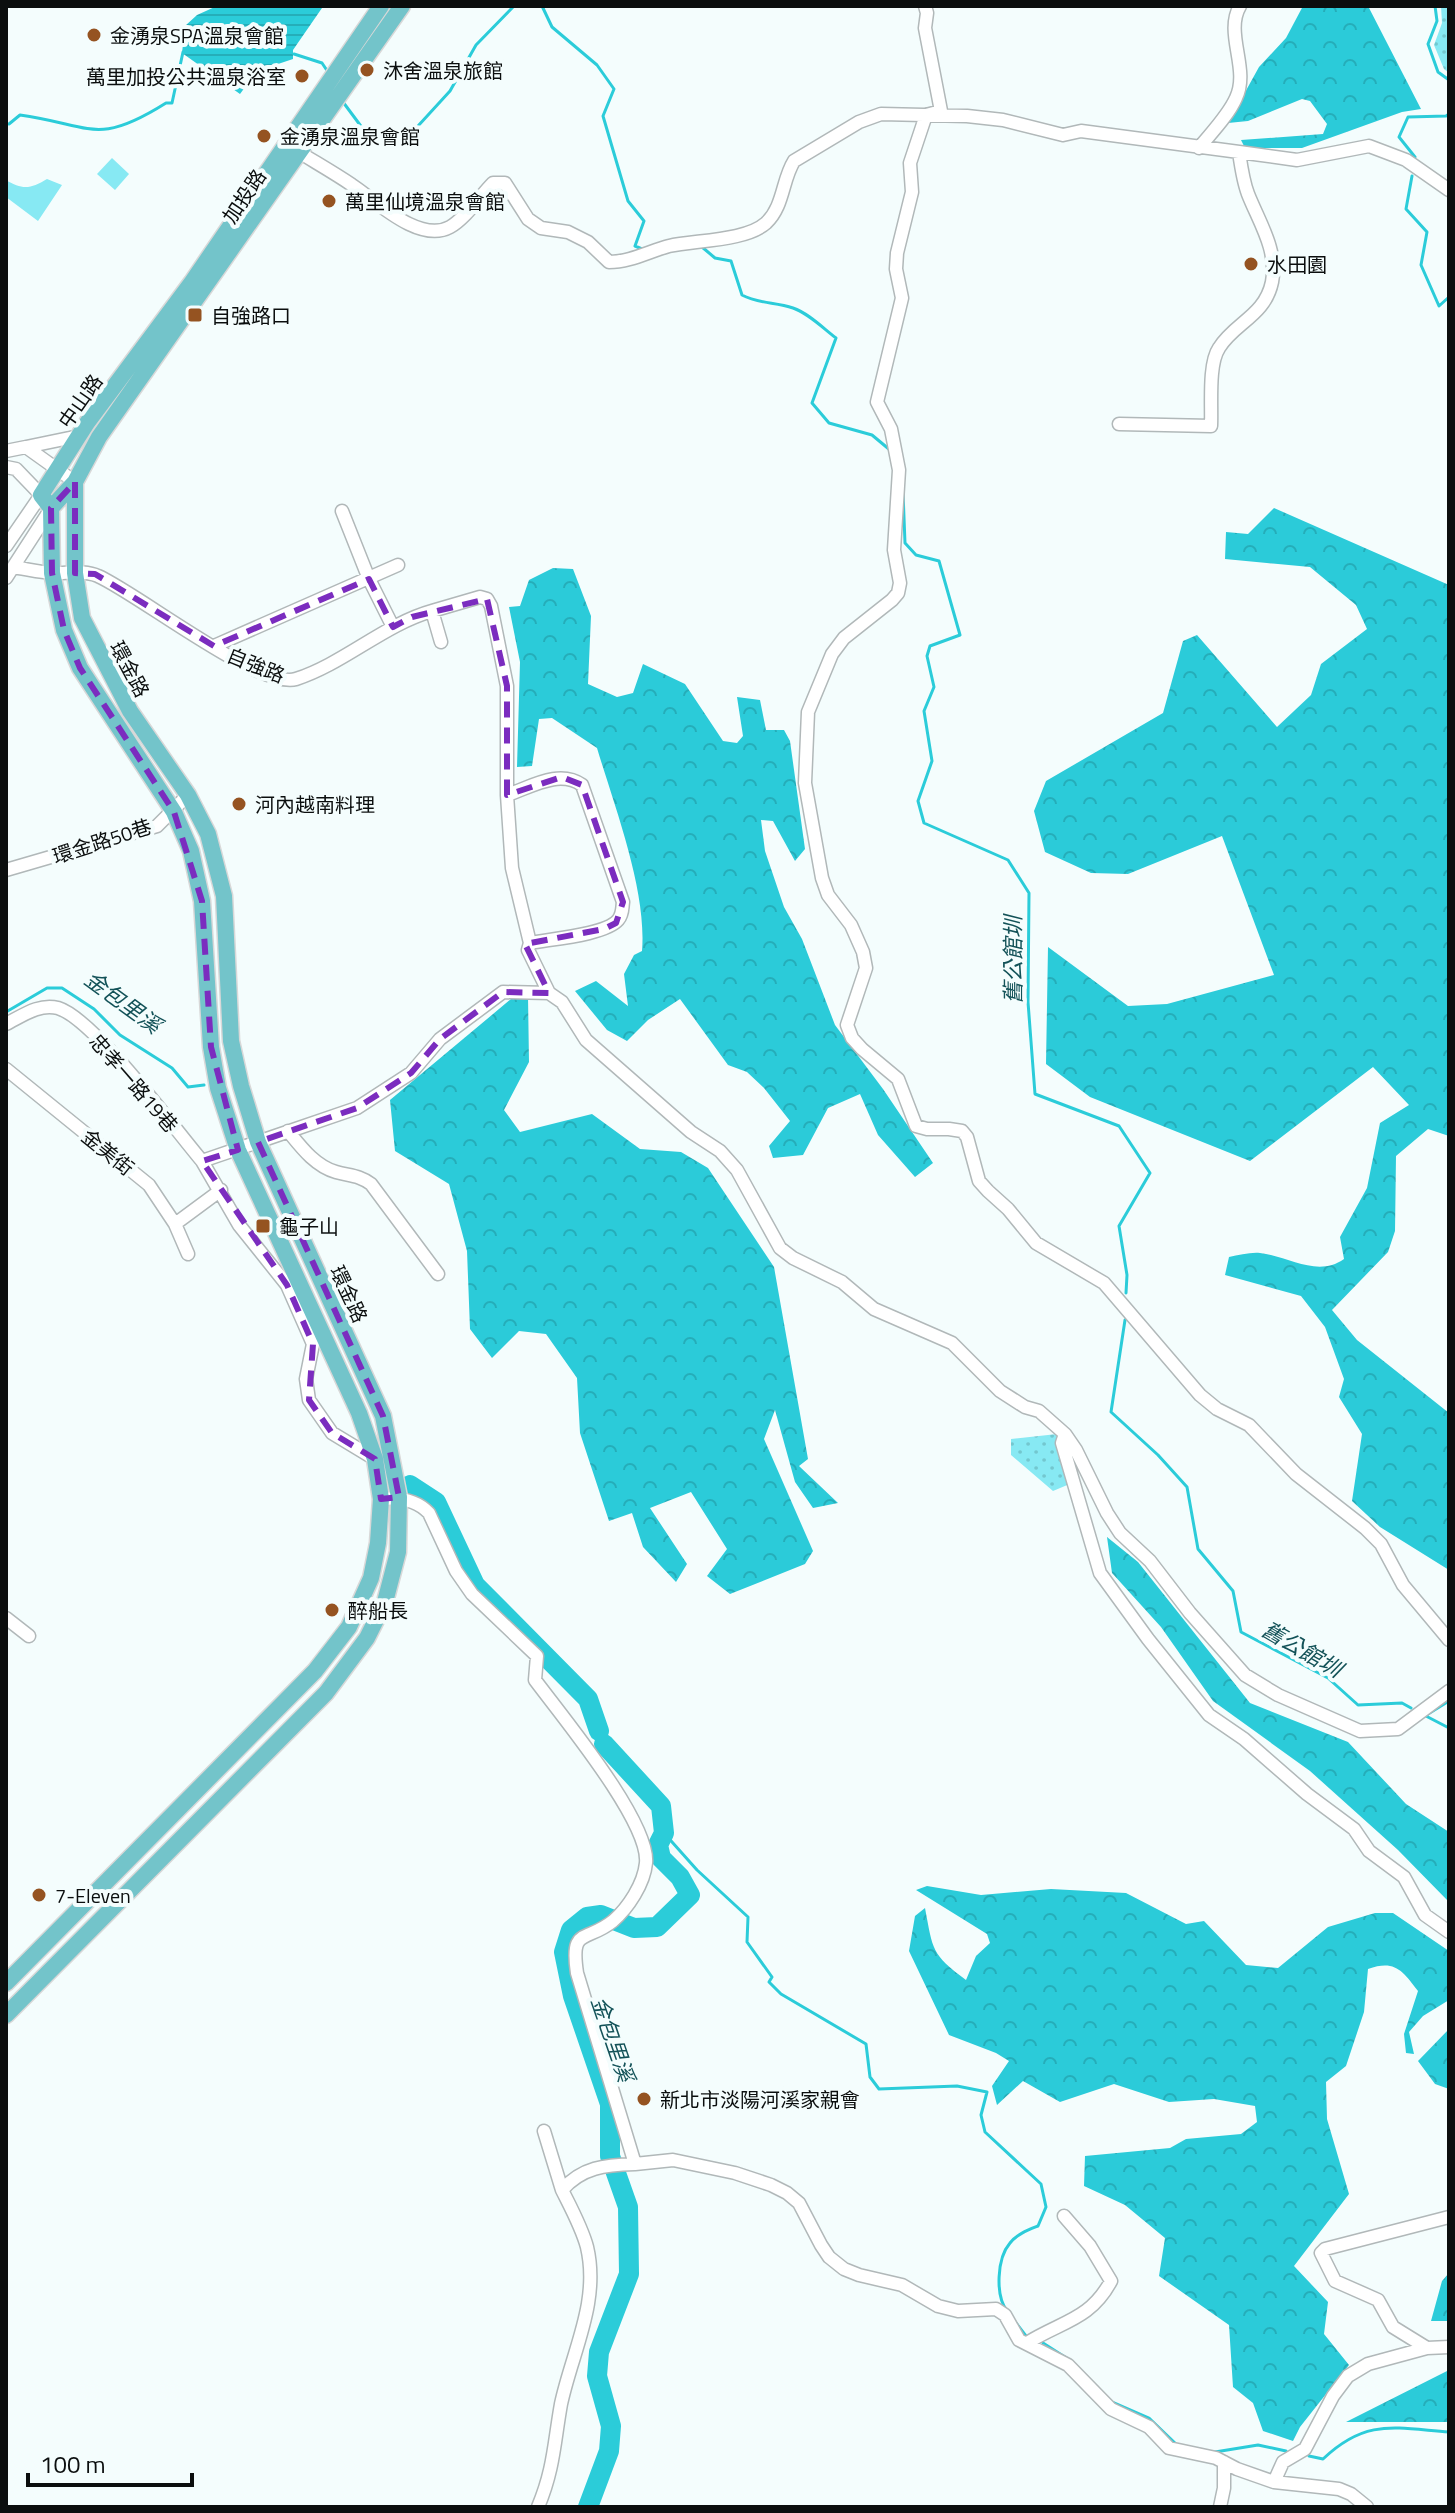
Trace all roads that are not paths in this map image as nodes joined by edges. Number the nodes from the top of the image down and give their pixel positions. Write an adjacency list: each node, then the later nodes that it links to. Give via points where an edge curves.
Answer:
1 (381, 6): 6 (main road, 加投路)
2 (402, 6): 6 (main road, 加投路)
3 (925, 6): 5 (street, via 941,111)
4 (1240, 6): 7 (street, via 1234,25 1237,97)
5 (926, 115): 6 (street, via 881,114 794,161 764,225 620,262 609,262 568,232 541,228 528,219 505,183 493,183 452,226 424,229 395,217); 7 (street, via 979,117 1063,135 1081,131); 52 (street, via 910,163 912,192 896,269 902,298 877,402 891,429 899,470 894,550 900,583 898,593 832,654 808,712 805,783 822,878 851,925 866,968 847,1025 862,1049 898,1079 916,1126 962,1131 979,1181 1036,1243 1104,1283 1200,1395 1249,1425 1296,1474 1365,1528)
6 (294, 148): 10 (main road, 加投路)
7 (1199, 148): 8 (street)
8 (1239, 152): 9 (street, via 1297,160 1369,146 1406,160); 11 (street, via 1272,257 1272,282 1257,311 1218,348 1211,426)
9 (1449, 190)
10 (197, 287): 12 (main road, 中山路); 17 (main road, 中山路)
11 (1119, 424)
12 (79, 436): 13 (street); 16 (main road, 中山路)
13 (26, 447): 14 (street); 16 (street)
14 (6, 451)
15 (6, 467): 18 (street, via 16,469)
16 (57, 469): 17 (street); 18 (main road, 中山路)
17 (75, 482): 18 (main road); 24 (main road, 環金路)
18 (46, 501): 20 (street, 中山路); 22 (street, 中山路); 23 (main road, 環金路)
19 (342, 511): 25 (street)
20 (6, 546)
21 (398, 565): 25 (street)
22 (10, 572): 23 (street, 自強路)
23 (52, 573): 24 (street, 自強路); 32 (main road, 環金路, via 64,630 80,668)
24 (75, 573): 29 (street, 自強路, via 95,574); 30 (main road, 環金路, via 82,618 99,655)
25 (369, 579): 27 (street); 29 (street)
26 (432, 611): 27 (street, 自強路); 28 (street); 31 (street, 自強路, via 480,597 491,606 507,686)
27 (393, 627): 29 (street, 自強路, via 293,680 275,677)
28 (441, 642)
29 (214, 646)
30 (188, 795): 32 (street, 環金路50巷); 39 (main road, 環金路, via 208,834 224,896 231,1041)
31 (507, 795): 34 (street, via 512,868); 34 (street, via 562,777 582,785 623,902 616,923 604,929)
32 (173, 809): 33 (street, 環金路50巷, via 157,826); 40 (main road, 環金路, via 191,851 202,901 211,1047)
33 (6, 870)
34 (530, 943): 35 (street, via 528,950)
35 (549, 993): 38 (street, via 503,992 440,1039 411,1073 357,1108); 46 (street, via 562,1002 586,1040 720,1151 737,1170 780,1248 842,1282 874,1309 952,1343 1000,1391 1039,1411)
36 (6, 1024): 41 (street, 忠孝一路19巷, via 34,1009 56,1007 75,1017 117,1058)
37 (6, 1069): 43 (street, 金美街, via 149,1185)
38 (288, 1131): 39 (street); 45 (street, via 319,1164 371,1184)
39 (258, 1142): 40 (street); 48 (main road, 環金路, via 383,1416)
40 (238, 1150): 41 (street); 47 (main road, 環金路, via 359,1413)
41 (202, 1161): 42 (street, 忠孝一路19巷)
42 (221, 1190): 43 (street); 47 (street, 忠孝一路19巷, via 239,1225 287,1285 313,1344 306,1379 309,1400 332,1433)
43 (175, 1224): 44 (street, 金美街)
44 (188, 1254)
45 (438, 1274)
46 (1065, 1434): 53 (street, via 1120,1533 1150,1561 1245,1675 1360,1731 1398,1729); 54 (street, via 1062,1443 1100,1573 1200,1706 1354,1829 1369,1851 1404,1877 1425,1915)
47 (375, 1459): 49 (main road, 環金路)
48 (399, 1497): 49 (street); 56 (main road, 環金路, via 398,1552 385,1602 326,1693); 58 (street, via 429,1513 472,1594 537,1656 535,1680 618,1793 643,1843 647,1862 641,1881 615,1919 579,1939 574,1954)
49 (381, 1499): 55 (main road, 環金路, via 371,1578 349,1627 315,1671)
50 (6, 1618): 51 (street)
51 (29, 1636)
52 (1449, 1640)
53 (1449, 1691)
54 (1449, 1932)
55 (6, 1983)
56 (6, 2015)
57 (544, 2131): 59 (street)
58 (635, 2164): 59 (street, via 589,2168); 62 (street, via 673,2160 771,2185 799,2203 829,2257 844,2269 902,2285 938,2306 996,2309)
59 (562, 2190): 67 (street, via 586,2243 590,2292 562,2402 555,2455)
60 (1064, 2216): 62 (street, via 1111,2281 1089,2311)
61 (1449, 2217): 64 (street, via 1321,2253 1335,2281 1378,2300 1393,2327)
62 (1027, 2343): 65 (street, via 1068,2365 1111,2409 1149,2427 1169,2448)
63 (1449, 2347): 64 (street)
64 (1427, 2348): 66 (street, via 1368,2364 1348,2376 1305,2449 1283,2462)
65 (1224, 2462): 66 (street); 68 (street)
66 (1274, 2482): 69 (street, via 1339,2489)
67 (538, 2507)
68 (1220, 2507)
69 (1367, 2507)

